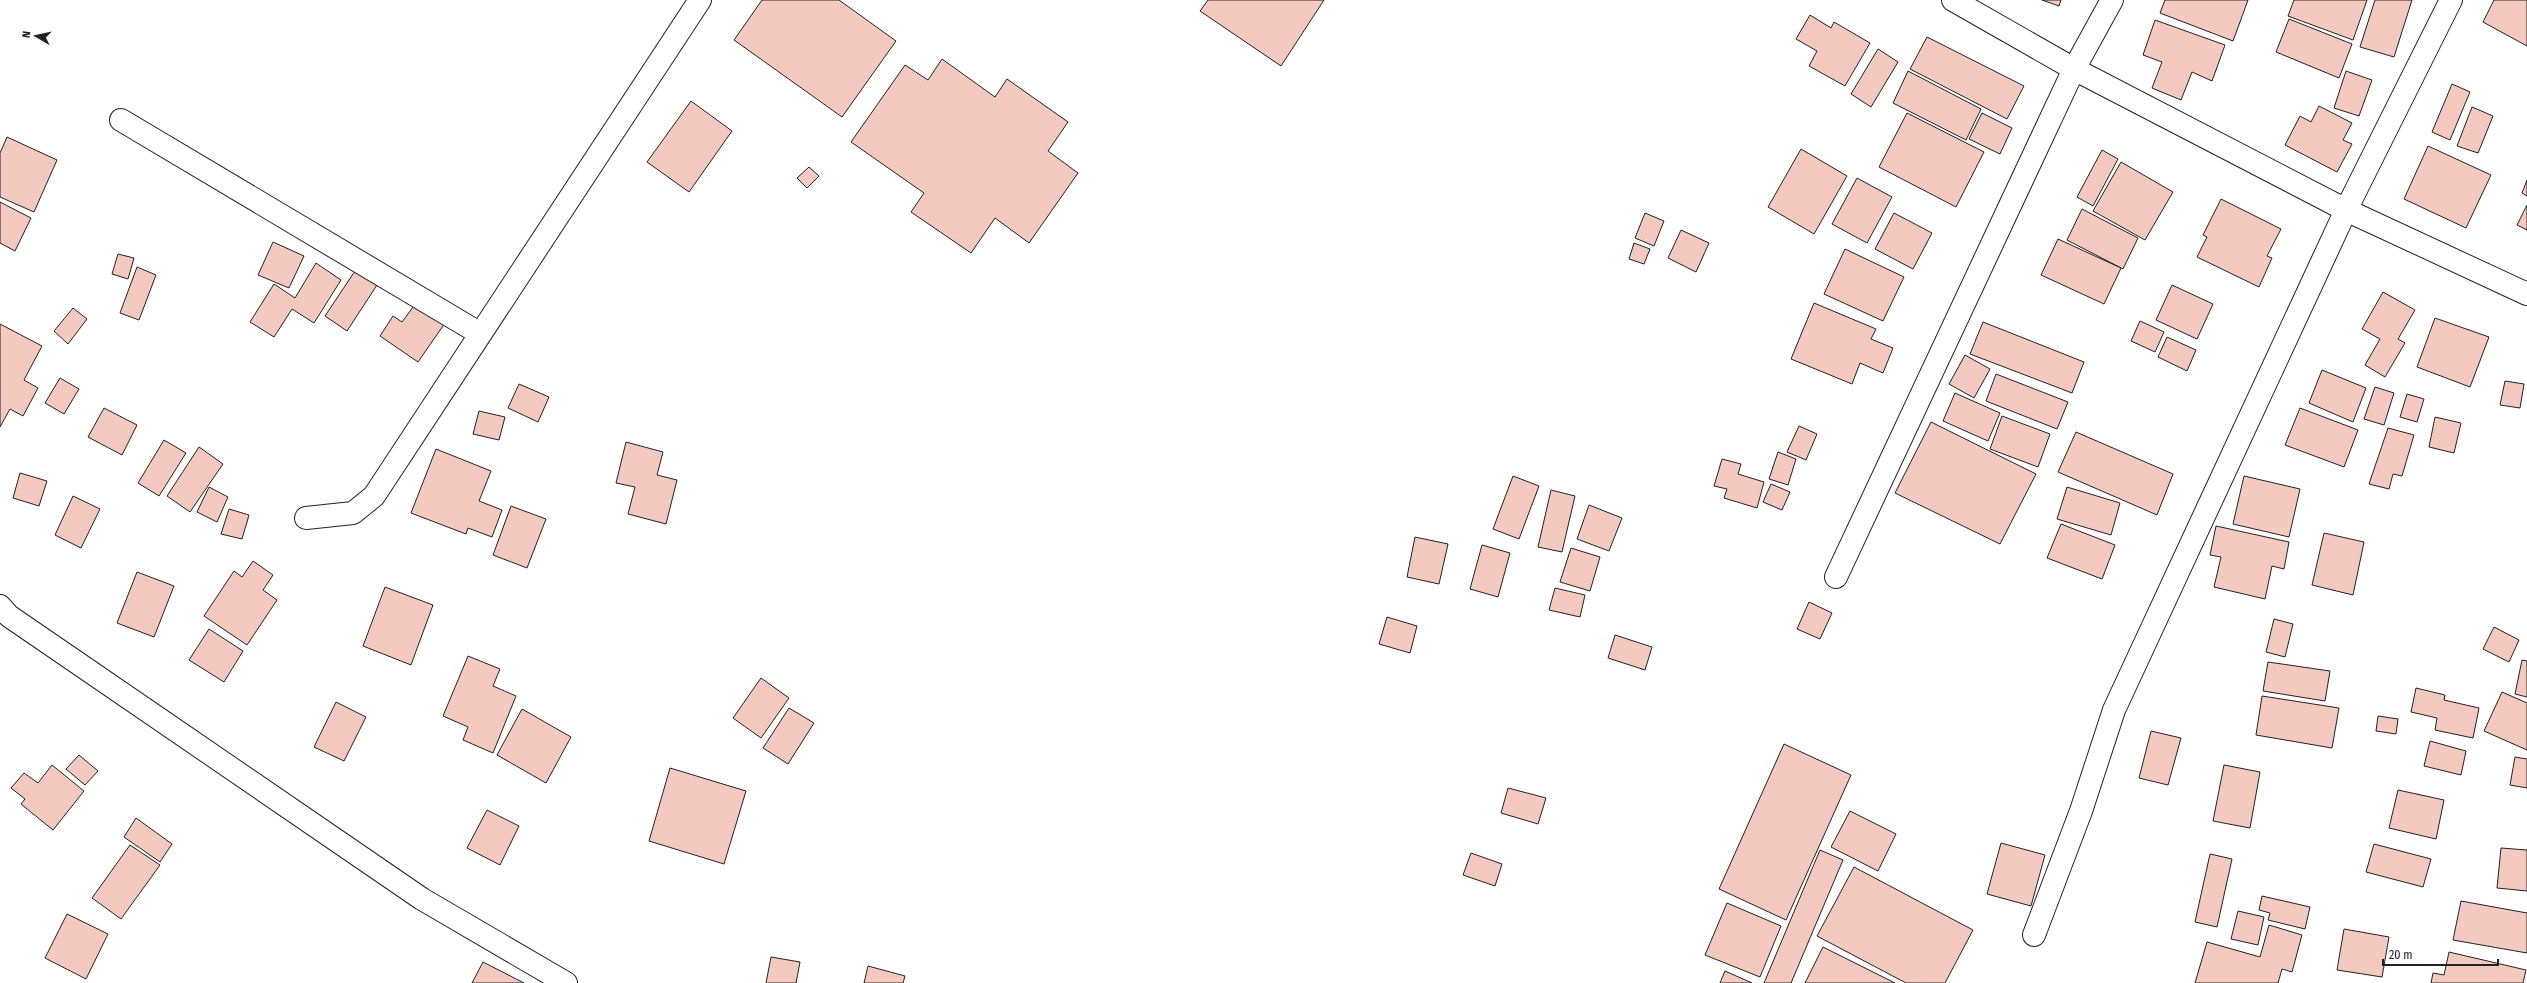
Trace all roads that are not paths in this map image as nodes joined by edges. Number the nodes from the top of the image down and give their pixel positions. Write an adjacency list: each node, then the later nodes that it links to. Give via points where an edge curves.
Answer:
1 (700, 0): 9 (street)
2 (1953, 0): 5 (street)
3 (2112, 0): 5 (street)
4 (2451, 0): 7 (street)
5 (2074, 69): 7 (street); 11 (street)
6 (121, 120): 9 (street)
7 (2346, 210): 8 (street); 13 (street, via 2114,710)
8 (2527, 294)
9 (479, 333): 10 (street, via 374,496 353,513)
10 (306, 518)
11 (1836, 576)
12 (0, 606): 14 (street, via 9,616 422,900)
13 (2034, 935)
14 (566, 983)

